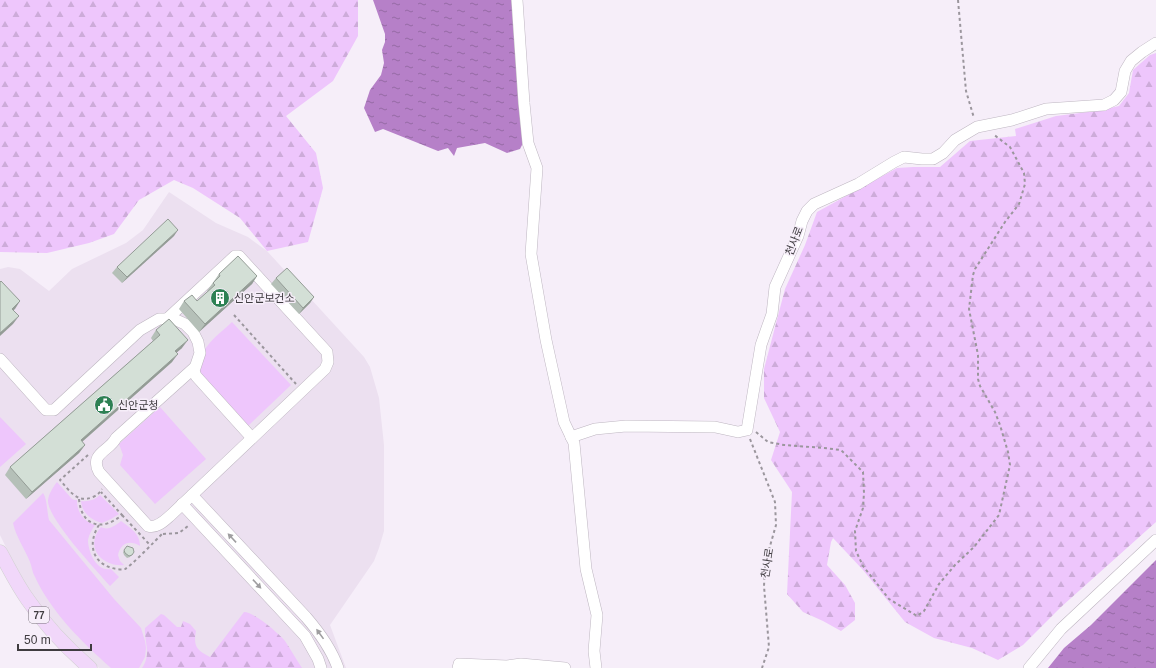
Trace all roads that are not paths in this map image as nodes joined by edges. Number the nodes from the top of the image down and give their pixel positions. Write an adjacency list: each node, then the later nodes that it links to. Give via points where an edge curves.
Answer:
1 (516, 0): 6 (street, via 528,143 537,168 531,254 549,355 564,422)
2 (1156, 44): 6 (street, 천사로, via 1131,61 1125,72 1121,92 1114,100 1104,104 1046,109 1012,120 980,126 955,140 943,153 933,158 904,157 858,184 814,204 807,211 775,287 772,314 761,345 747,428 738,432 715,427 626,426 595,429)
3 (167, 319): 4 (street, via 159,319 140,330 54,410 46,410); 5 (street, via 185,324 193,332 200,353); 7 (street, via 235,256 239,256 327,352 328,362 325,369)
4 (0, 359)
5 (194, 368): 7 (street, via 196,376); 9 (street, via 116,438 100,454 96,463 99,472 148,526 162,523)
6 (571, 437): 17 (street, via 574,443 586,569 597,615 594,651)
7 (252, 438): 8 (street)
8 (192, 495): 9 (street); 14 (street, one-way to 8, via 318,630)
9 (182, 504): 13 (street, one-way to 13, via 305,636)
10 (1156, 540): 18 (street, via 1061,629)
11 (0, 552): 12 (main road, 77, via 19,587 38,614)
12 (90, 668)
13 (321, 668)
14 (338, 668)
15 (458, 668): 16 (street, via 459,664 521,664)
16 (565, 668)
17 (596, 668)
18 (1029, 668)

